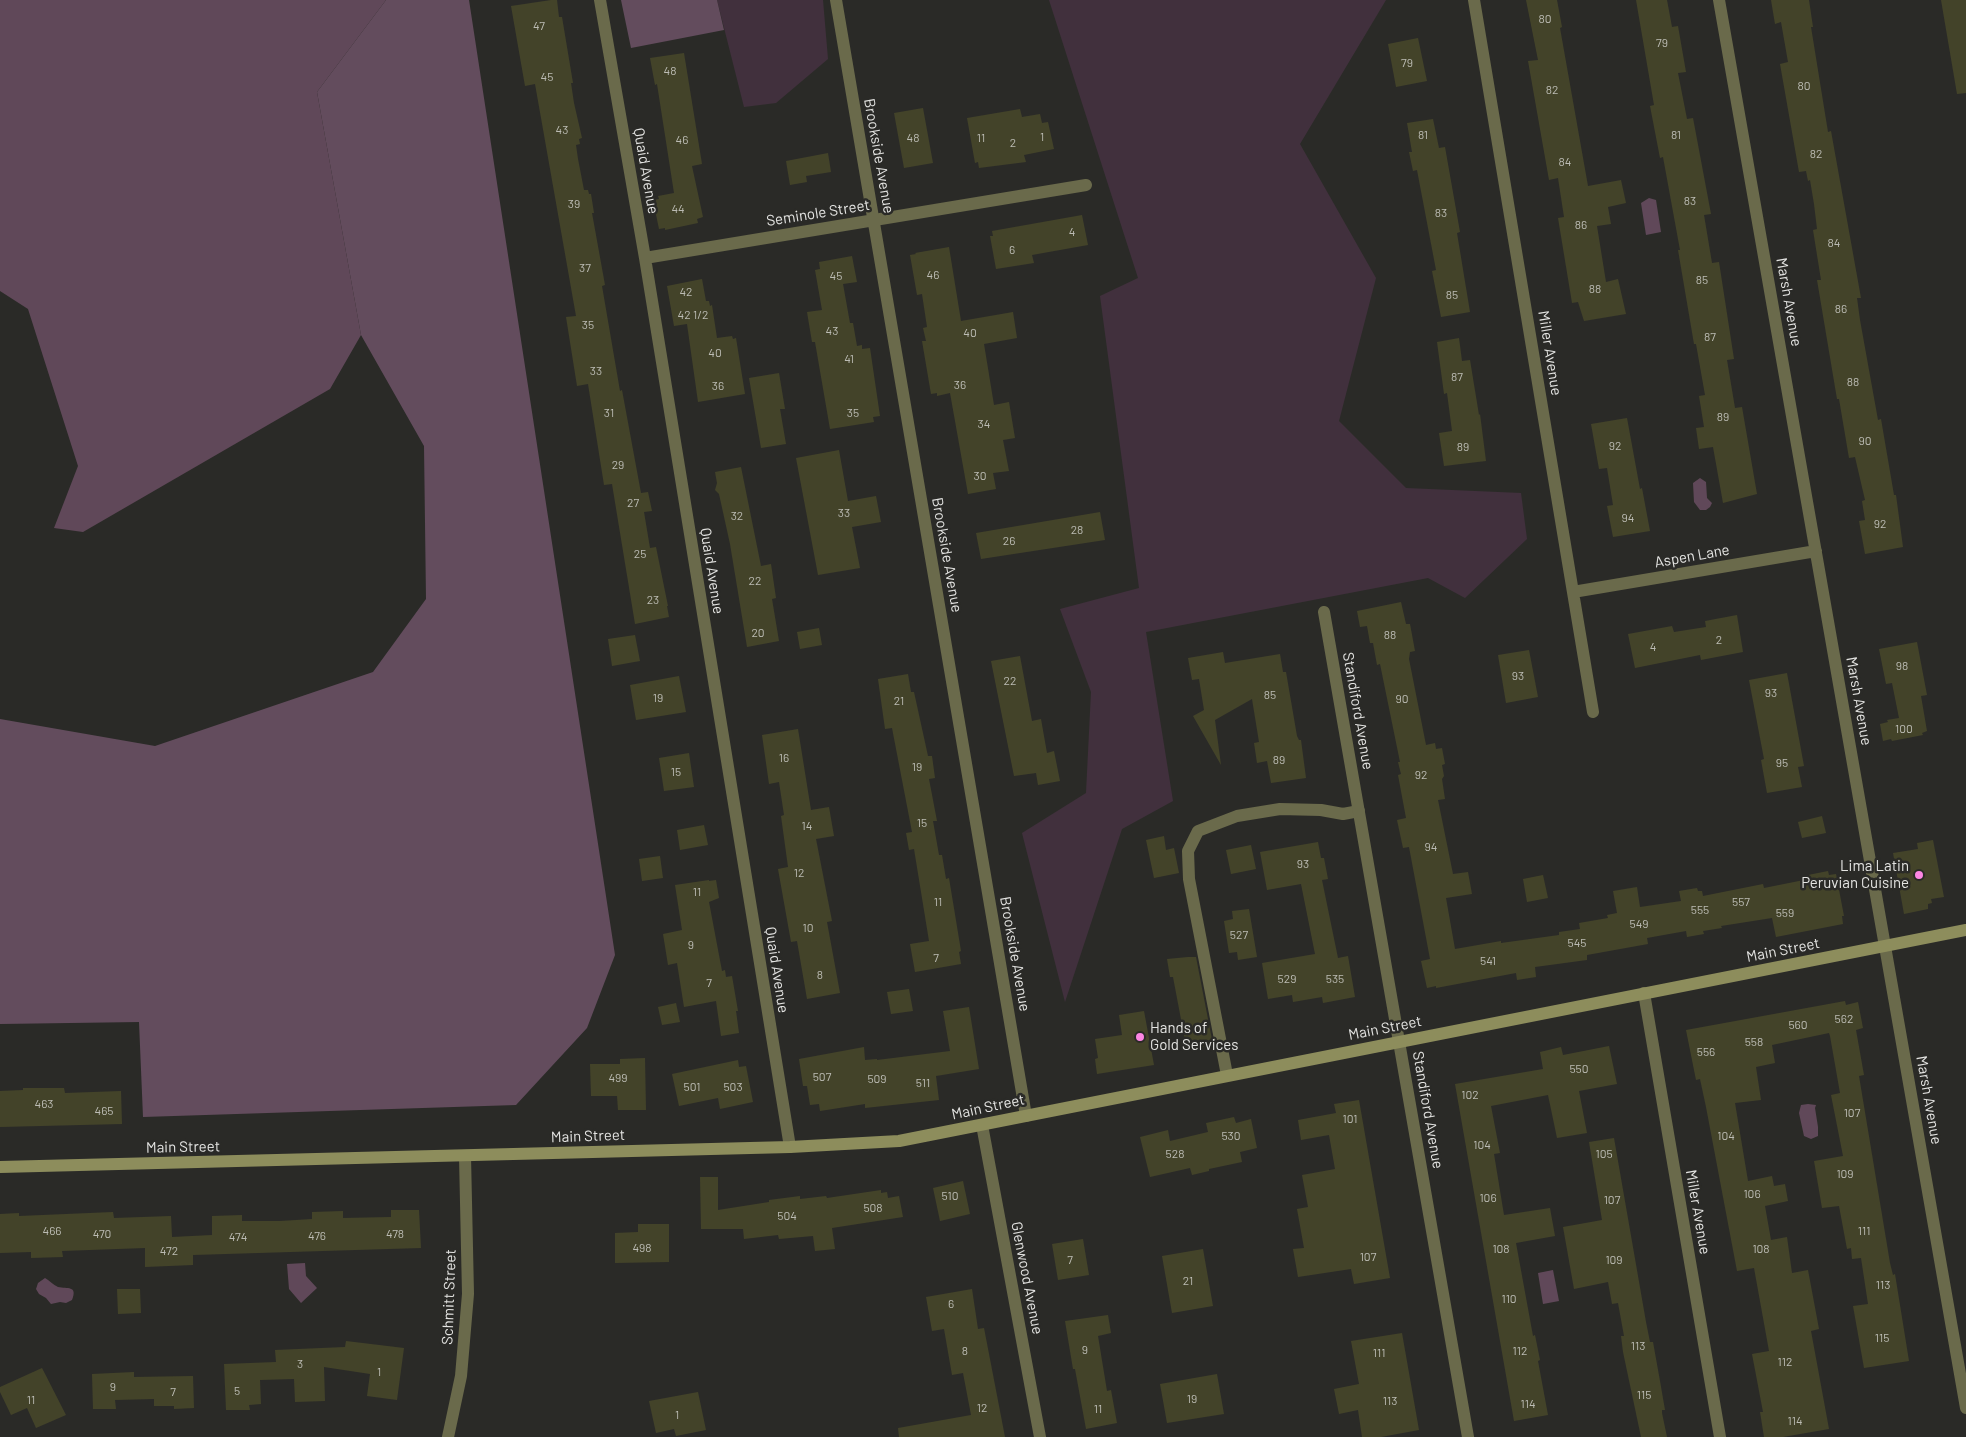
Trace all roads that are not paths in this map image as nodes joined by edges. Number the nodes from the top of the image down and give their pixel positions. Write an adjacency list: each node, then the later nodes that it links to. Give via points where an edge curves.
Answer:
1 (600, 0): 7 (street, Quaid Avenue)
2 (836, 0): 6 (street, Brookside Avenue)
3 (1474, 0): 9 (street, Miller Avenue)
4 (1719, 0): 8 (street, Marsh Avenue)
5 (1086, 185): 6 (street, Seminole Street)
6 (874, 220): 7 (street, Seminole Street); 18 (street, Brookside Avenue)
7 (645, 258): 20 (street, Quaid Avenue)
8 (1816, 551): 9 (street, Aspen Lane); 14 (street, Marsh Avenue)
9 (1573, 592): 11 (street, Miller Avenue)
10 (1324, 612): 12 (street, Standiford Avenue)
11 (1593, 712)
12 (1359, 811): 16 (street, Standiford Avenue); 17 (street, via 1343,814 1280,809 1237,816 1198,831 1188,851 1189,878)
13 (1966, 930): 14 (main road, Main Street)
14 (1886, 946): 15 (main road, Main Street); 23 (street, Marsh Avenue)
15 (1644, 993): 16 (main road, Main Street); 27 (street, Miller Avenue)
16 (1400, 1041): 17 (main road, Main Street); 26 (street, Standiford Avenue)
17 (1227, 1075): 18 (main road, Main Street)
18 (1026, 1116): 19 (main road, Main Street)
19 (982, 1126): 20 (main road, Main Street, via 899,1141); 25 (street, Glenwood Avenue)
20 (790, 1147): 21 (main road, Main Street)
21 (465, 1156): 22 (main road, Main Street); 24 (street, Schmitt Street, via 468,1294 461,1376)
22 (0, 1167)
23 (1966, 1408)
24 (448, 1437)
25 (1040, 1437)
26 (1468, 1437)
27 (1720, 1437)

